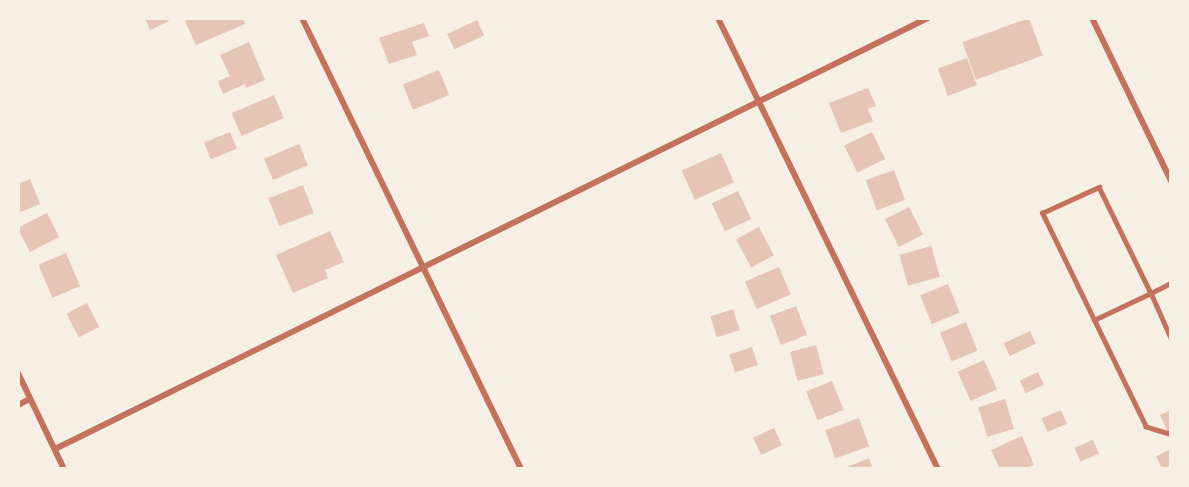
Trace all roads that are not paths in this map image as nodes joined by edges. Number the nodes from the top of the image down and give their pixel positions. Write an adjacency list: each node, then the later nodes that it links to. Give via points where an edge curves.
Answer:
1 (302, 18): 7 (street)
2 (718, 18): 5 (street)
3 (928, 18): 5 (street)
4 (1092, 18): 6 (street)
5 (759, 103): 7 (street); 19 (street)
6 (1171, 181)
7 (424, 269): 16 (street); 18 (street)
8 (1171, 283): 9 (lane)
9 (1151, 293): 10 (lane); 10 (lane, via 1099,187 1042,213); 11 (lane)
10 (1094, 320): 15 (lane, via 1146,426)
11 (1171, 338)
12 (18, 373): 13 (street)
13 (30, 399): 14 (street); 16 (street)
14 (18, 405)
15 (1169, 434)
16 (55, 449): 17 (street)
17 (64, 469)
18 (521, 469)
19 (938, 469)

